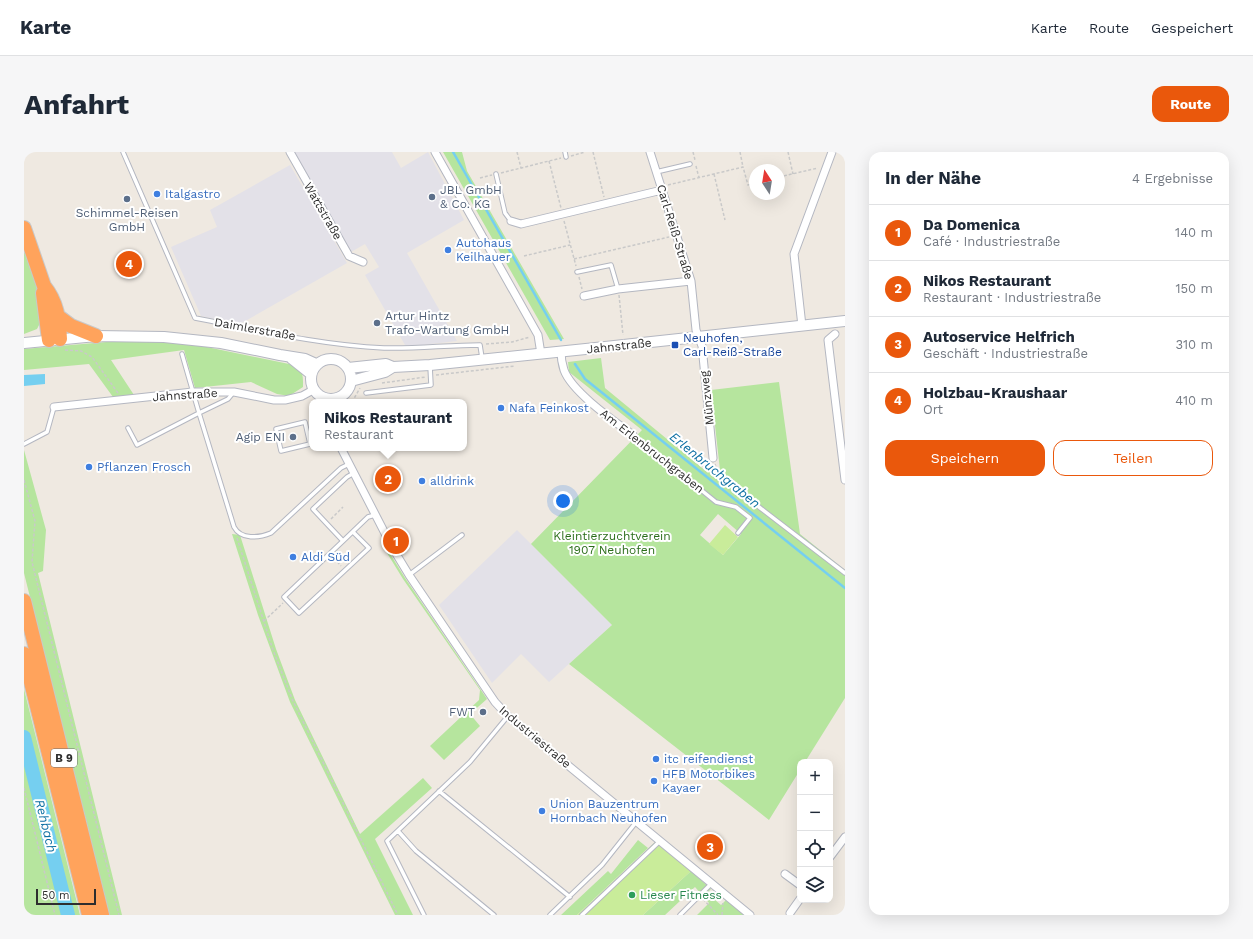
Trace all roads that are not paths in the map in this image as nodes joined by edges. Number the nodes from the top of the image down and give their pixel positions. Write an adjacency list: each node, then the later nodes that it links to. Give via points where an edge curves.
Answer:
1 (124, 152): 32 (lane, Daimlerstraße, via 195,318 269,333 382,348 421,349 480,345)
2 (290, 152): 14 (street, Wattstraße, via 349,256)
3 (436, 152): 30 (street, via 538,335)
4 (565, 152): 7 (lane)
5 (650, 152): 9 (street, Carl-Reiß-Straße)
6 (832, 152): 22 (street, via 794,254)
7 (566, 157)
8 (690, 164): 9 (lane)
9 (656, 172): 11 (street, Carl-Reiß-Straße)
10 (496, 174): 12 (lane, via 505,213)
11 (661, 189): 12 (street, via 521,224); 16 (street, Carl-Reiß-Straße)
12 (512, 221)
13 (24, 228): 17 (highway)
14 (363, 262)
15 (577, 272): 18 (lane, via 611,265)
16 (691, 281): 18 (street); 25 (street, Carl-Reiß-Straße)
17 (44, 286): 20 (highway); 27 (highway, via 42,295)
18 (618, 290): 19 (street)
19 (584, 296)
20 (59, 317): 24 (highway, via 71,326); 27 (highway)
21 (845, 321): 22 (street, Jahnstraße)
22 (802, 326): 25 (street, Jahnstraße)
23 (835, 334): 53 (street, via 828,340)
24 (96, 336): 27 (street); 31 (street, via 192,339)
25 (698, 337): 28 (street, Jahnstraße); 54 (street, Münzweg, via 702,346)
26 (24, 343): 27 (street)
27 (57, 343)
28 (561, 351): 30 (street, Jahnstraße); 48 (street, Am Erlenbruchgraben, via 564,370 571,383 599,410)
29 (182, 354): 40 (lane)
30 (541, 354): 32 (street, Jahnstraße)
31 (289, 357): 33 (street, via 306,359); 37 (street)
32 (482, 359): 34 (street, Jahnstraße)
33 (316, 364): 36 (street, via 333,359); 37 (street)
34 (430, 365): 35 (street, Jahnstraße); 42 (lane, via 431,385)
35 (393, 367): 36 (street, Jahnstraße, via 386,364); 38 (street, Jahnstraße, via 385,372)
36 (348, 368): 38 (street)
37 (311, 374): 39 (street)
38 (351, 381): 44 (street, via 347,392)
39 (313, 390): 41 (street, Jahnstraße, via 295,398 274,400); 43 (street)
40 (193, 392): 41 (street, Jahnstraße); 45 (street, Jahnstraße); 46 (lane)
41 (234, 392): 46 (lane, via 228,399)
42 (366, 393)
43 (325, 399)
44 (335, 399)
45 (54, 407): 50 (lane, via 47,432)
46 (199, 413): 47 (lane, via 137,446); 55 (lane, via 234,526 243,535 256,537 271,532 340,468)
47 (128, 428)
48 (633, 435): 61 (lane, Am Erlenbruchgraben, via 716,502 736,507 750,518)
49 (309, 437): 51 (lane, via 305,422 276,429 281,451)
50 (24, 444)
51 (309, 444)
52 (342, 451): 55 (street, Industriestraße)
53 (843, 454): 57 (street)
54 (713, 458)
55 (349, 464): 56 (street, Industriestraße)
56 (354, 474): 59 (street, Industriestraße); 63 (lane, via 347,477 313,509)
57 (845, 480)
58 (759, 507): 64 (lane)
59 (375, 515): 60 (lane); 65 (street, Industriestraße)
60 (353, 532): 63 (lane); 63 (lane, via 369,548 299,613 284,597)
61 (738, 533)
62 (462, 535): 65 (lane)
63 (344, 541)
64 (845, 574)
65 (408, 575): 68 (street, Industriestraße, via 495,702)
66 (24, 601): 82 (highway, B 9)
67 (24, 654): 81 (highway, B 9)
68 (508, 716): 69 (lane, via 470,762); 70 (street, Industriestraße)
69 (439, 791): 71 (lane); 78 (lane)
70 (637, 821): 73 (street, Industriestraße); 78 (lane, via 602,865)
71 (398, 831): 83 (lane, via 387,841); 84 (lane, via 416,851)
72 (845, 836): 74 (street)
73 (661, 840): 76 (street, Industriestraße); 86 (lane)
74 (833, 853)
75 (785, 874): 77 (street)
76 (712, 883): 87 (lane); 88 (street, Industriestraße)
77 (797, 883)
78 (570, 897): 85 (lane)
79 (797, 903): 80 (street)
80 (790, 913)
81 (89, 915)
82 (102, 915)
83 (424, 915)
84 (494, 915)
85 (550, 915)
86 (582, 915)
87 (680, 915)
88 (750, 915)

